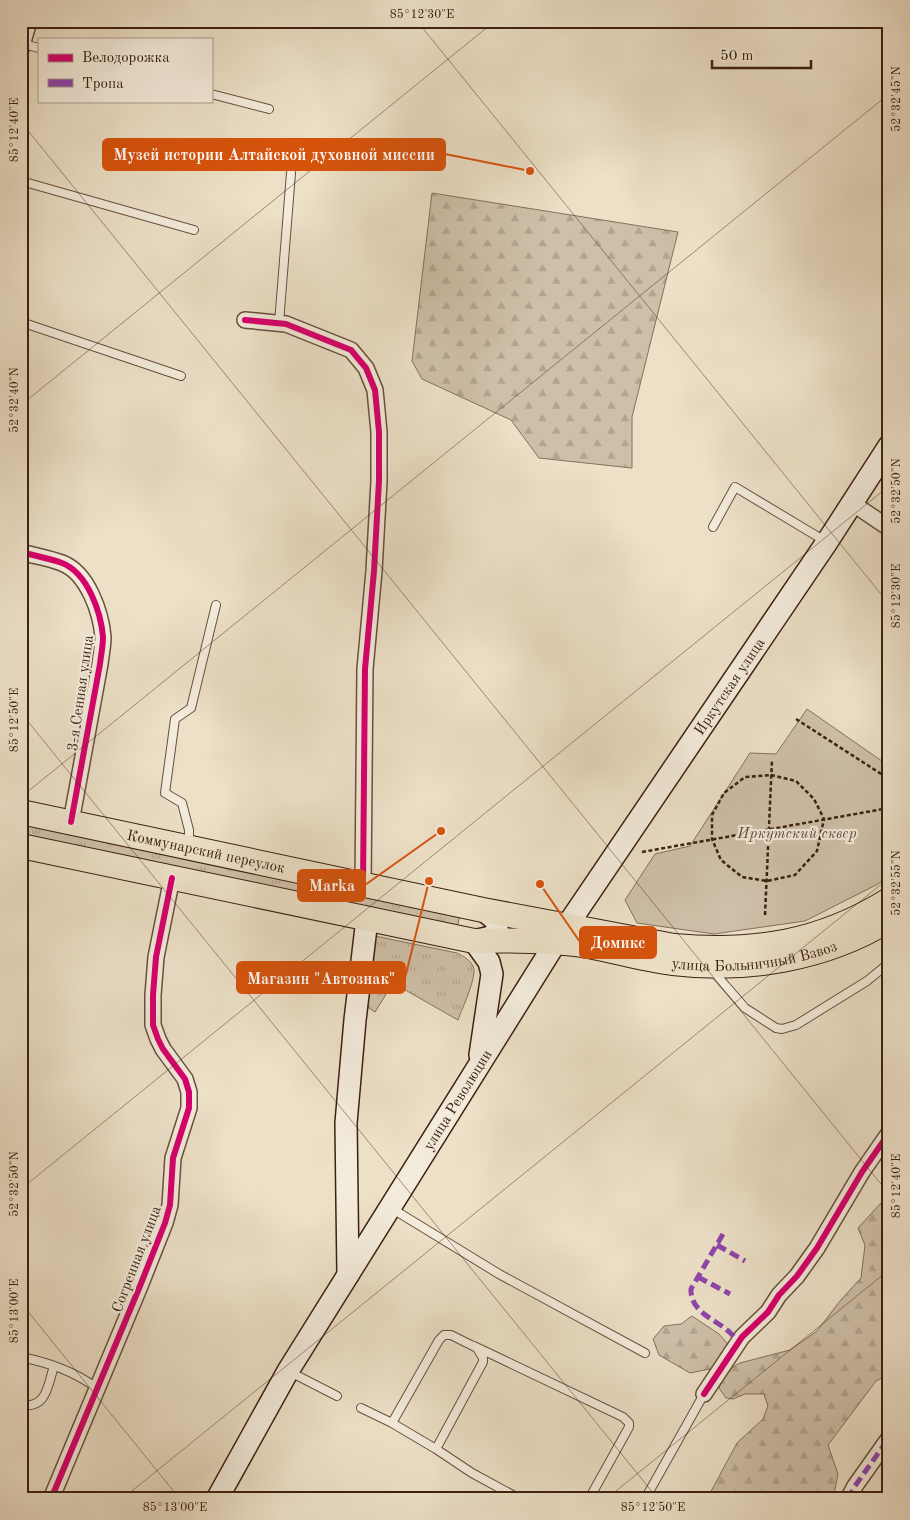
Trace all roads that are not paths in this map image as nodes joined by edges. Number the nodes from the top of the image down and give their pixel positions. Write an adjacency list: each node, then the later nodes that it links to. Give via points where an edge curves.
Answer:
1 (29, 21): 2 (street)
2 (22, 47): 3 (lane)
3 (38, 48)
4 (212, 94): 5 (lane)
5 (269, 109)
6 (291, 173): 11 (lane)
7 (21, 181): 8 (lane)
8 (194, 230)
9 (245, 320): 11 (street)
10 (21, 322): 12 (lane)
11 (279, 323): 25 (street, via 351,350 366,368 375,390 379,481 365,669)
12 (180, 376)
13 (889, 446): 14 (main road, Иркутская улица)
14 (852, 503): 16 (street); 17 (main road, Иркутская улица)
15 (713, 527): 17 (lane, via 735,487)
16 (889, 528)
17 (827, 542): 30 (main road, Иркутская улица)
18 (21, 552): 21 (street, 3-я Сенная улица, via 64,563 75,572 85,583 100,618 103,639 100,664)
19 (216, 605): 23 (lane, via 191,708 175,719 165,793 182,803 189,830)
20 (21, 812): 21 (main road, Коммунарский переулок)
21 (71, 822): 23 (main road, Коммунарский переулок)
22 (21, 846): 24 (main road)
23 (189, 847): 25 (main road, Коммунарский переулок)
24 (172, 878): 28 (main road); 43 (street, Согренная улица, via 156,957 153,1025 163,1049 186,1079 189,1108 173,1158 173,1183 165,1223)
25 (363, 884): 27 (main road, Коммунарский переулок)
26 (889, 900): 30 (main road, улица Больничный Взвоз, via 843,924 810,936 735,949 703,949)
27 (483, 910): 30 (main road, Коммунарский переулок); 31 (main road, via 497,921 497,931 491,937)
28 (367, 919): 31 (main road); 37 (main road, via 346,1123)
29 (889, 920): 33 (main road, улица Больничный Взвоз, via 850,940 775,962)
30 (562, 934): 31 (main road); 33 (main road, улица Больничный Взвоз, via 587,946 672,963); 34 (main road, улица Революции)
31 (474, 941): 34 (main road, via 489,962 492,974)
32 (889, 964): 33 (lane, via 840,999 796,1025 782,1029 745,1008)
33 (708, 966)
34 (478, 1065): 36 (main road, улица Революции)
35 (889, 1133): 44 (street, via 817,1248 768,1312 742,1337)
36 (389, 1207): 37 (main road, улица Революции); 39 (lane, via 499,1274)
37 (348, 1275): 42 (main road, улица Революции)
38 (474, 1346): 48 (lane, via 444,1335); 50 (lane, via 483,1362); 54 (lane, via 630,1423)
39 (646, 1353)
40 (21, 1357): 41 (lane)
41 (54, 1366): 43 (lane, via 77,1375); 46 (lane, via 41,1400 34,1406)
42 (288, 1371): 45 (lane); 52 (main road, улица Революции)
43 (96, 1388): 51 (street, Согренная улица)
44 (704, 1394): 55 (lane)
45 (336, 1396)
46 (21, 1405)
47 (361, 1408): 48 (lane)
48 (392, 1423): 50 (lane)
49 (889, 1438): 56 (street)
50 (436, 1449): 53 (lane)
51 (51, 1499)
52 (217, 1499)
53 (520, 1499)
54 (589, 1499)
55 (645, 1499)
56 (848, 1499)

